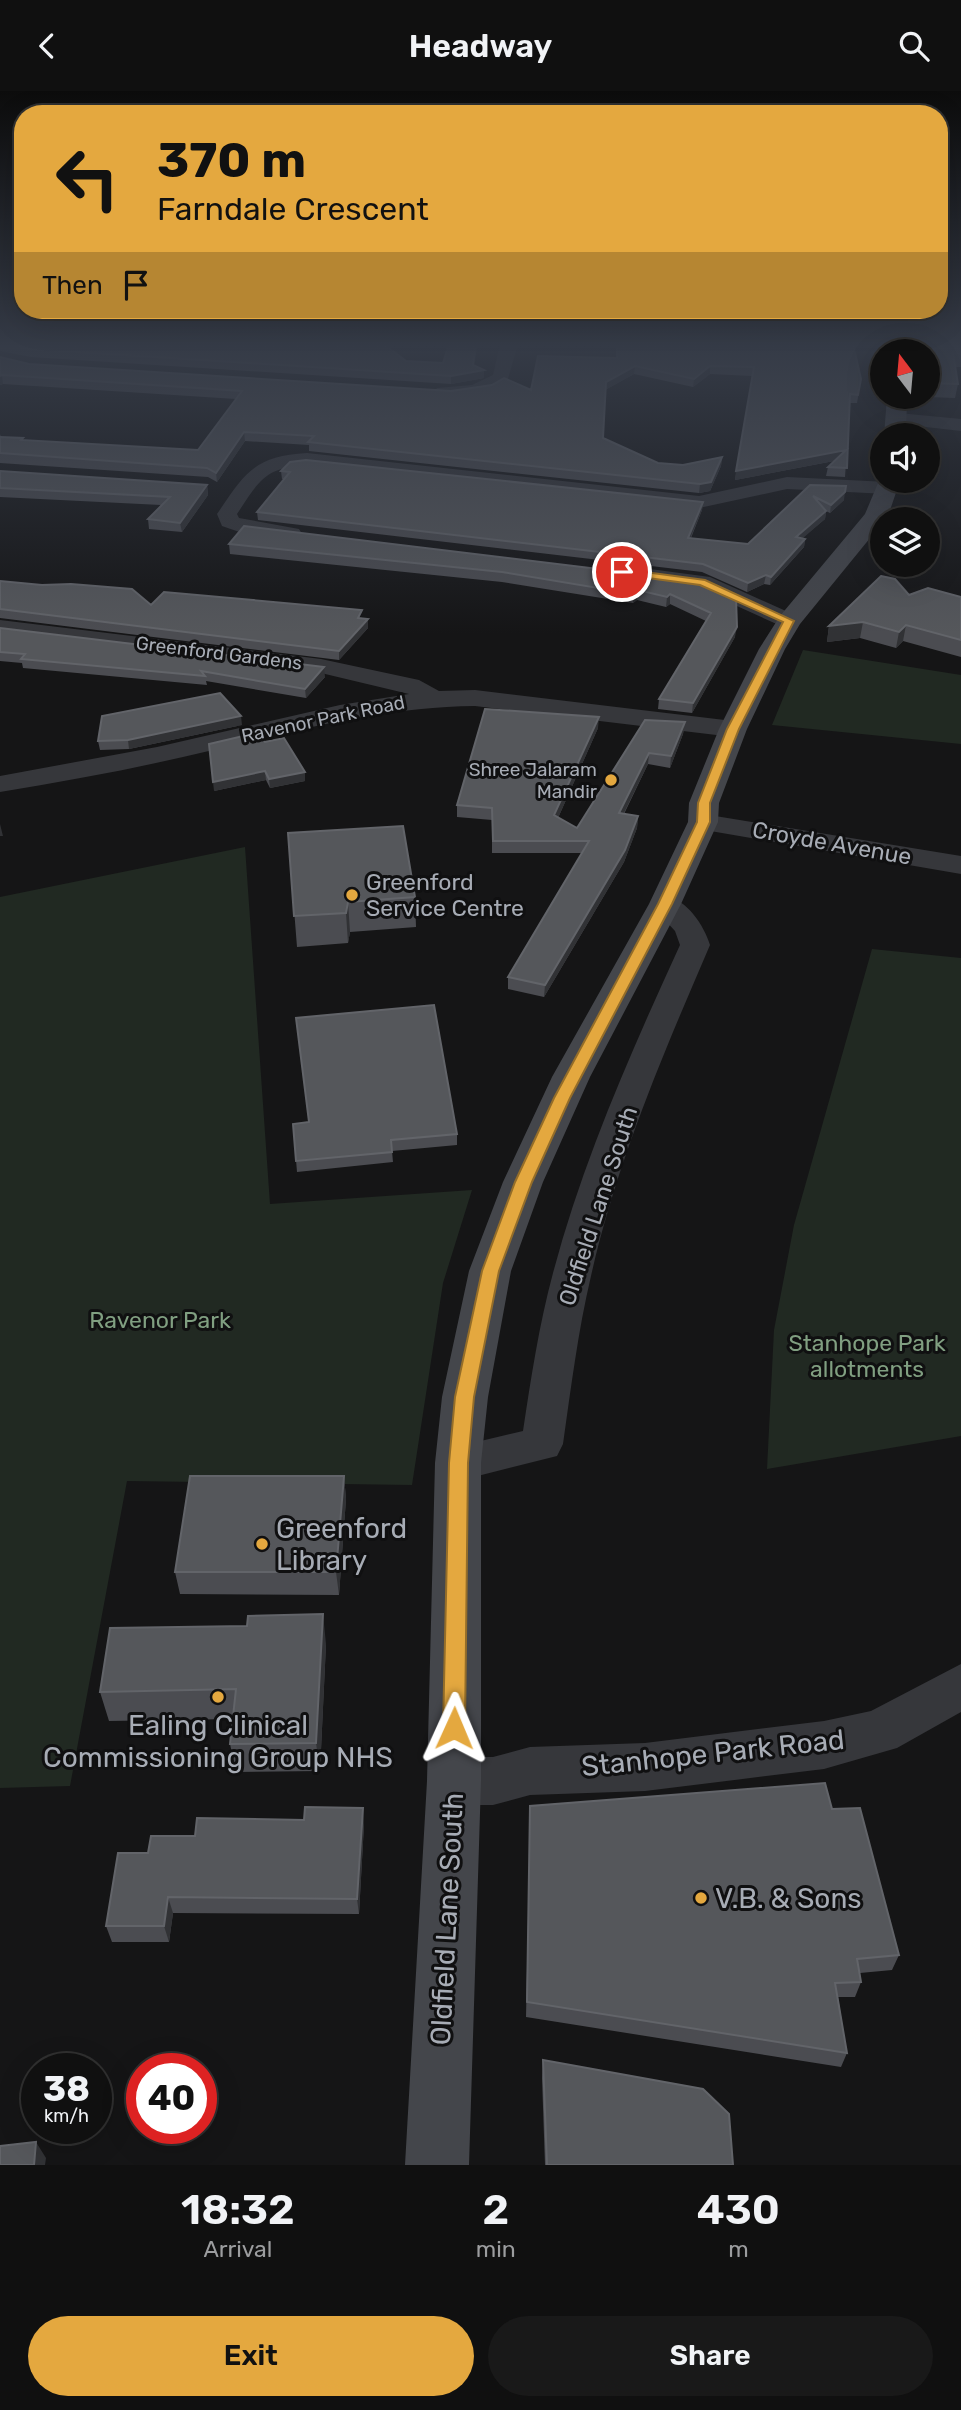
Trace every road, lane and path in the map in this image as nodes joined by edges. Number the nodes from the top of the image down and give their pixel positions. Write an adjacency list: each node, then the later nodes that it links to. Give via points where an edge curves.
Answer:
1 (870, 485): 3 (street, via 787,483 699,502 282,459 265,464 227,515 229,522 248,529)
2 (885, 493): 5 (street, Oldfield Lane South, via 876,516)
3 (316, 537)
4 (633, 574): 5 (street, via 702,582)
5 (789, 621): 8 (street, Oldfield Lane South)
6 (0, 627): 7 (street, Greenford Gardens, via 321,666 410,685)
7 (434, 697): 8 (street, Ravenor Park Road); 9 (street, Ravenor Park Road, via 372,705 132,762)
8 (733, 729): 10 (street, Oldfield Lane South, via 704,803)
9 (0, 784)
10 (703, 822): 11 (street, Croyde Avenue); 12 (street, Oldfield Lane South)
11 (961, 865)
12 (665, 904): 13 (street, Oldfield Lane South, via 571,1077 509,1220 488,1284 465,1397); 13 (street, Oldfield Lane South, via 690,928 695,945 621,1126 584,1234 561,1321 542,1444)
13 (458, 1463): 15 (street, Oldfield Lane South)
14 (961, 1686): 15 (street, Stanhope Park Road, via 880,1732 824,1745 645,1767 522,1771 493,1781)
15 (454, 1781): 16 (street, Oldfield Lane South)
16 (437, 2165)

